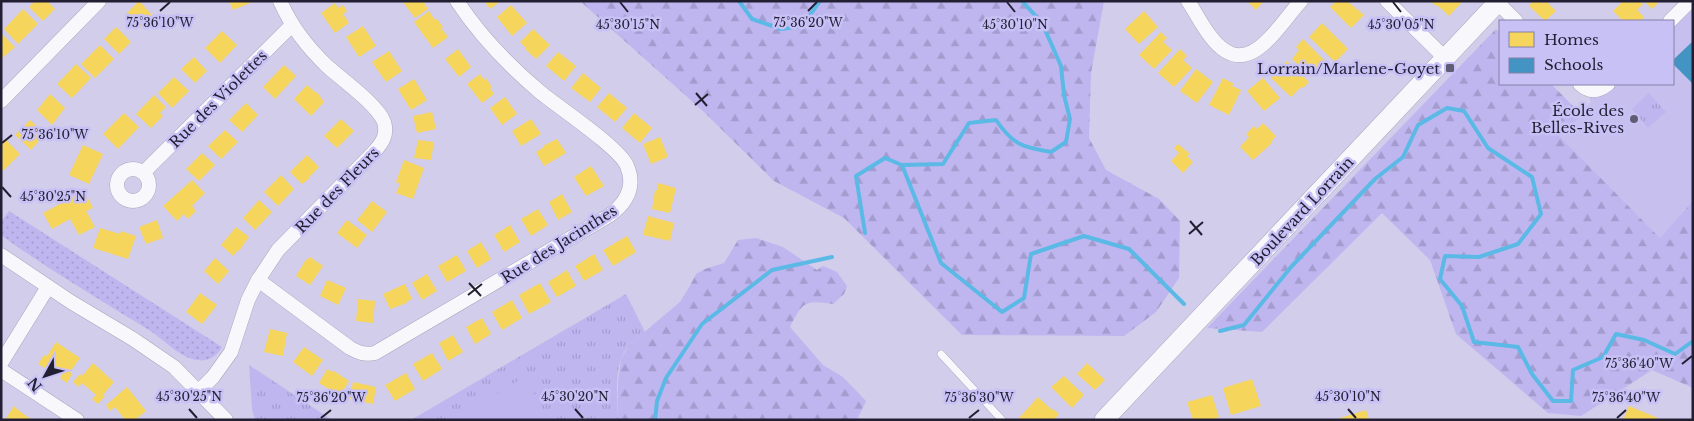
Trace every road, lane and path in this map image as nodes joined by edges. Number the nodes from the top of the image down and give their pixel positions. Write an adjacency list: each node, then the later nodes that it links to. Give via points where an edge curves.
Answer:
1 (99, 1): 15 (street)
2 (280, 1): 11 (street, Rue des Fleurs)
3 (457, 1): 18 (street, Rue des Jacinthes, via 501,56 623,159 631,180 623,204 610,216 375,354 358,353 350,348)
4 (1188, 1): 5 (street, via 1211,38 1226,52 1243,56 1268,41)
5 (1301, 1)
6 (1387, 1): 12 (street)
7 (1690, 1): 10 (street)
8 (1498, 2): 9 (street); 12 (main road, Boulevard Lorrain)
9 (1515, 20)
10 (1671, 20)
11 (292, 25): 16 (street, Rue des Violettes); 18 (street, Rue des Fleurs, via 327,66 380,114 386,129 374,152 278,250)
12 (1445, 58): 27 (main road, Boulevard Lorrain)
13 (1582, 85): 14 (street, via 1596,91)
14 (1607, 85)
15 (1, 101)
16 (144, 172)
17 (1, 255): 19 (street)
18 (258, 280): 23 (street, Rue des Fleurs, via 231,352)
19 (48, 287): 21 (street); 23 (street, via 153,352)
20 (941, 354): 26 (lane)
21 (1, 363)
22 (1, 370): 24 (street)
23 (199, 391): 25 (street)
24 (77, 420)
25 (226, 420)
26 (1002, 420)
27 (1104, 420)

